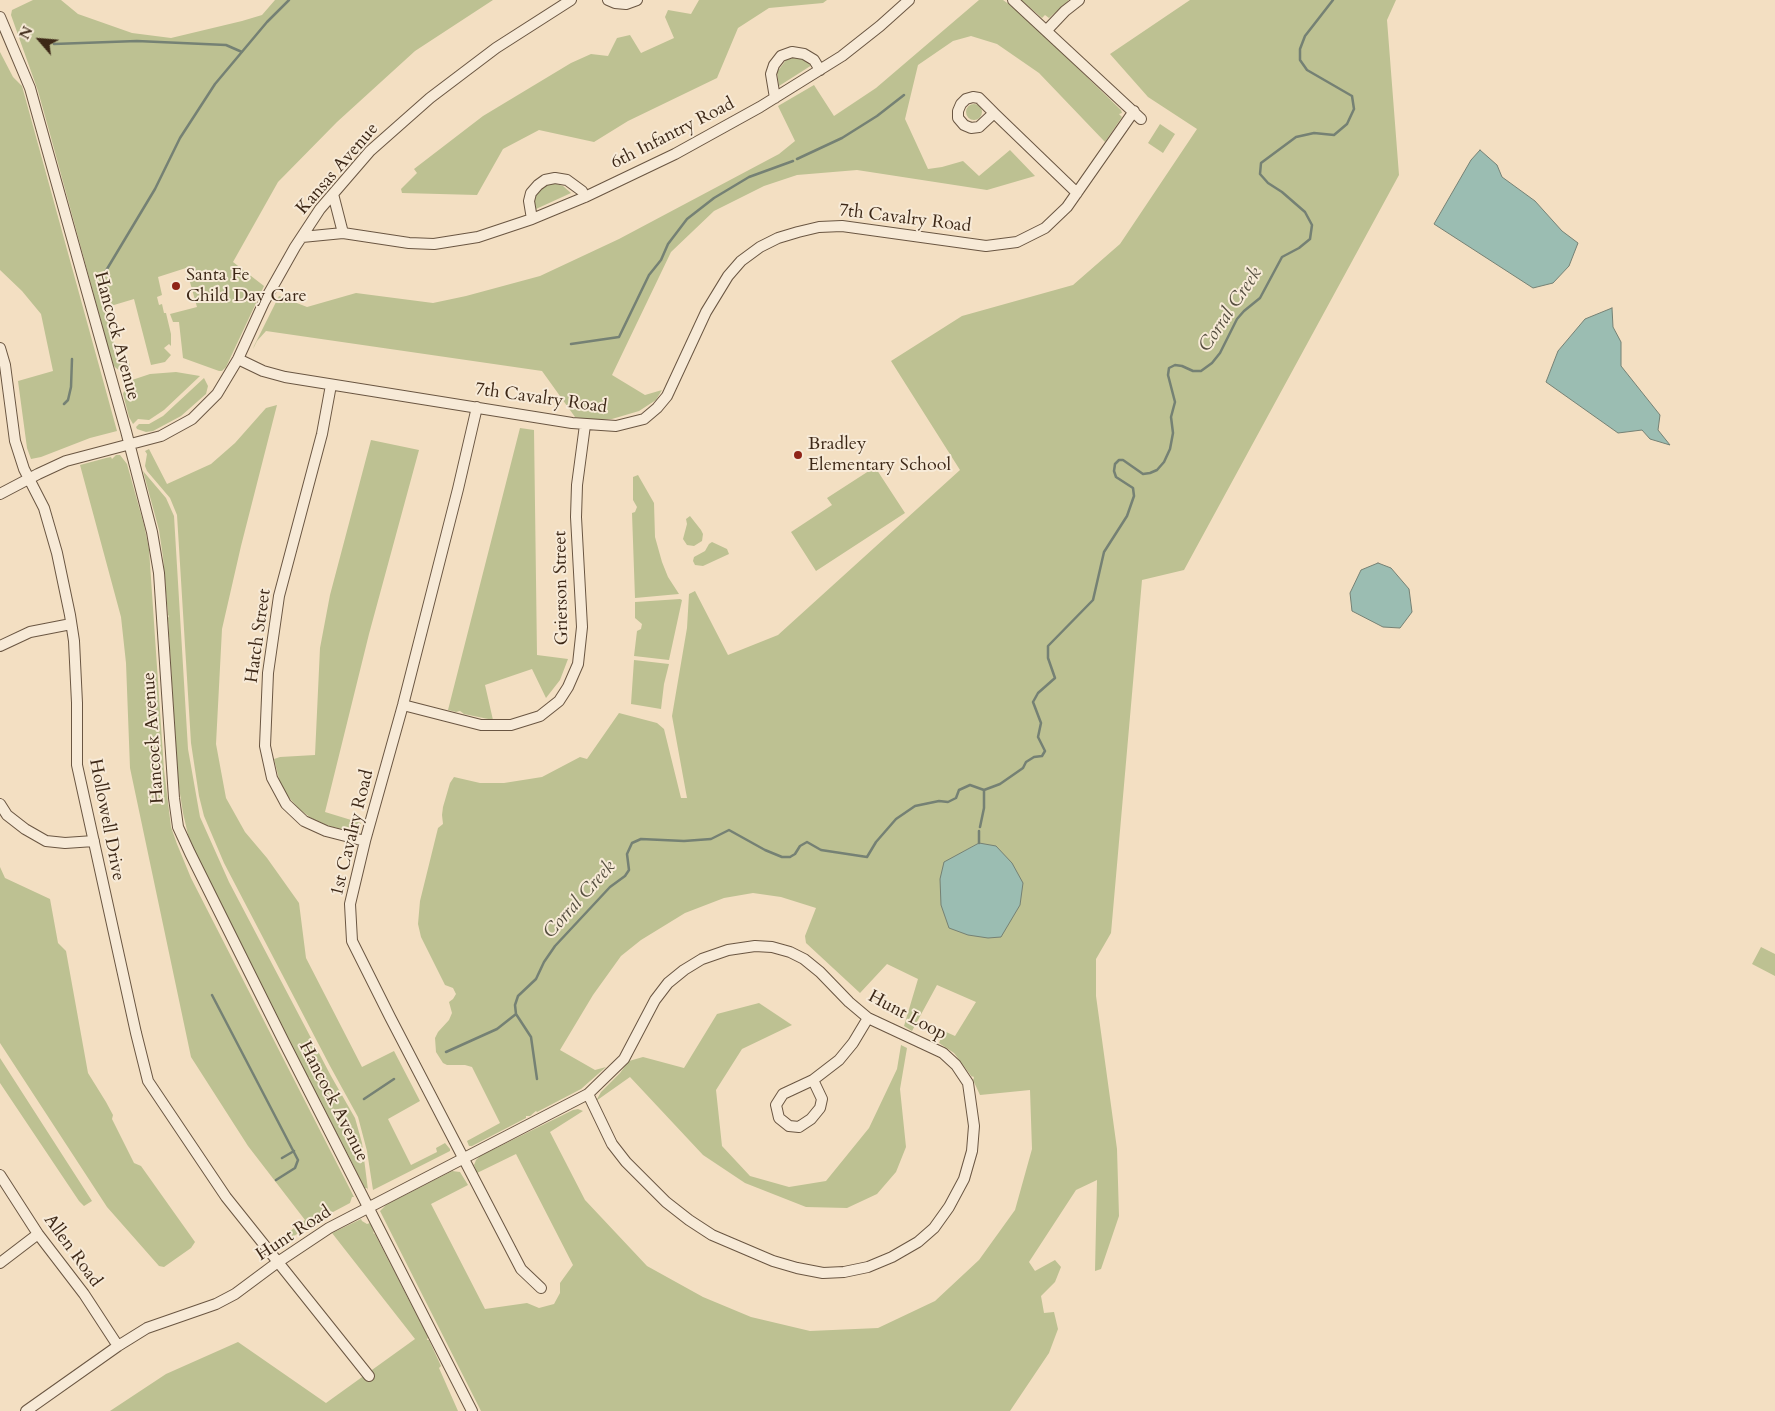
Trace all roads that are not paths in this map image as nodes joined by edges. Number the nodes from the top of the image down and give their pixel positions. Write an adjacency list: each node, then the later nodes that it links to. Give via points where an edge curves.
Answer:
1 (571, 0): 13 (street, Kansas Avenue, via 496,48 430,98 370,151)
2 (608, 0): 3 (street, via 626,4)
3 (637, 0)
4 (909, 0): 9 (street, 6th Infantry Road, via 842,56)
5 (1013, 0): 8 (street)
6 (1079, 0): 8 (street)
7 (0, 17): 23 (street, Hancock Avenue, via 30,88)
8 (1047, 30): 12 (street, 7th Cavalry Road, via 1137,115)
9 (820, 70): 10 (street, 6th Infantry Road); 10 (street, via 814,60 804,54 792,52 782,56 771,74)
10 (775, 98): 14 (street, 6th Infantry Road, via 676,154)
11 (994, 113): 12 (street)
12 (1077, 193): 22 (street, 7th Cavalry Road, via 1045,228 1017,242 986,246 842,226 819,227 778,238 747,256 728,276 706,312 667,396 657,408 644,419 616,426)
13 (333, 194): 16 (street); 17 (street, Kansas Avenue)
14 (584, 197): 15 (street, 6th Infantry Road); 15 (street, via 582,191 566,180 546,180 531,193)
15 (532, 219): 16 (street, 6th Infantry Road, via 478,237 434,244)
16 (342, 233): 17 (street, 6th Infantry Road)
17 (302, 238): 19 (street, Kansas Avenue, via 264,302)
18 (0, 348): 24 (street, Hollowell Drive, via 15,441)
19 (238, 358): 20 (street, 7th Cavalry Road, via 263,371); 23 (street, Kansas Avenue, via 217,394 192,419 161,436)
20 (331, 385): 21 (street, 7th Cavalry Road); 31 (street, Hatch Street, via 322,434 279,596 268,673 265,746 272,778 286,804 304,821 326,831)
21 (477, 407): 22 (street, 7th Cavalry Road); 28 (street, 1st Cavalry Road)
22 (585, 425): 28 (street, Grierson Street, via 576,517 582,627 578,664 568,687 558,701 540,716 511,725 481,725)
23 (129, 443): 24 (street, Kansas Avenue, via 66,461); 37 (street, Hancock Avenue, via 159,573 178,827)
24 (29, 478): 25 (street, Kansas Avenue); 26 (street, Hollowell Drive, via 44,508 57,553)
25 (0, 494)
26 (71, 624): 27 (street, via 30,632); 30 (street, Hollowell Drive, via 77,703 77,765)
27 (0, 646)
28 (403, 705): 31 (street, 1st Cavalry Road)
29 (0, 804): 30 (street, via 7,815 46,841)
30 (94, 841): 39 (street, Hollowell Drive, via 148,1081 226,1197)
31 (365, 841): 35 (street, 1st Cavalry Road, via 350,904 352,941)
32 (868, 1018): 33 (street, via 839,1060); 34 (street, Hunt Loop, via 820,972 795,954 772,947 728,950 702,959 668,983 655,1000 624,1059); 34 (street, Hunt Loop, via 943,1053 956,1065 968,1083 974,1126 972,1151 964,1179 934,1228 918,1242 868,1267 823,1273 797,1268 712,1235 666,1202 626,1162 612,1144)
33 (813, 1080): 33 (street, via 822,1099 820,1108 799,1127 789,1126 779,1118 776,1105 783,1094)
34 (588, 1094): 35 (street, Hunt Road)
35 (463, 1159): 37 (street, Hunt Road); 41 (street, 1st Cavalry Road, via 521,1269)
36 (0, 1175): 38 (street, Allen Road)
37 (368, 1208): 39 (street, Hunt Road, via 328,1228); 45 (street, Hancock Avenue)
38 (38, 1234): 40 (street); 42 (street, Allen Road, via 84,1294)
39 (278, 1262): 42 (street, Hunt Road, via 216,1304 147,1328); 43 (street, Hollowell Drive)
40 (0, 1263)
41 (541, 1288)
42 (118, 1346): 44 (street, Hunt Road)
43 (368, 1376)
44 (26, 1411)
45 (472, 1411)

